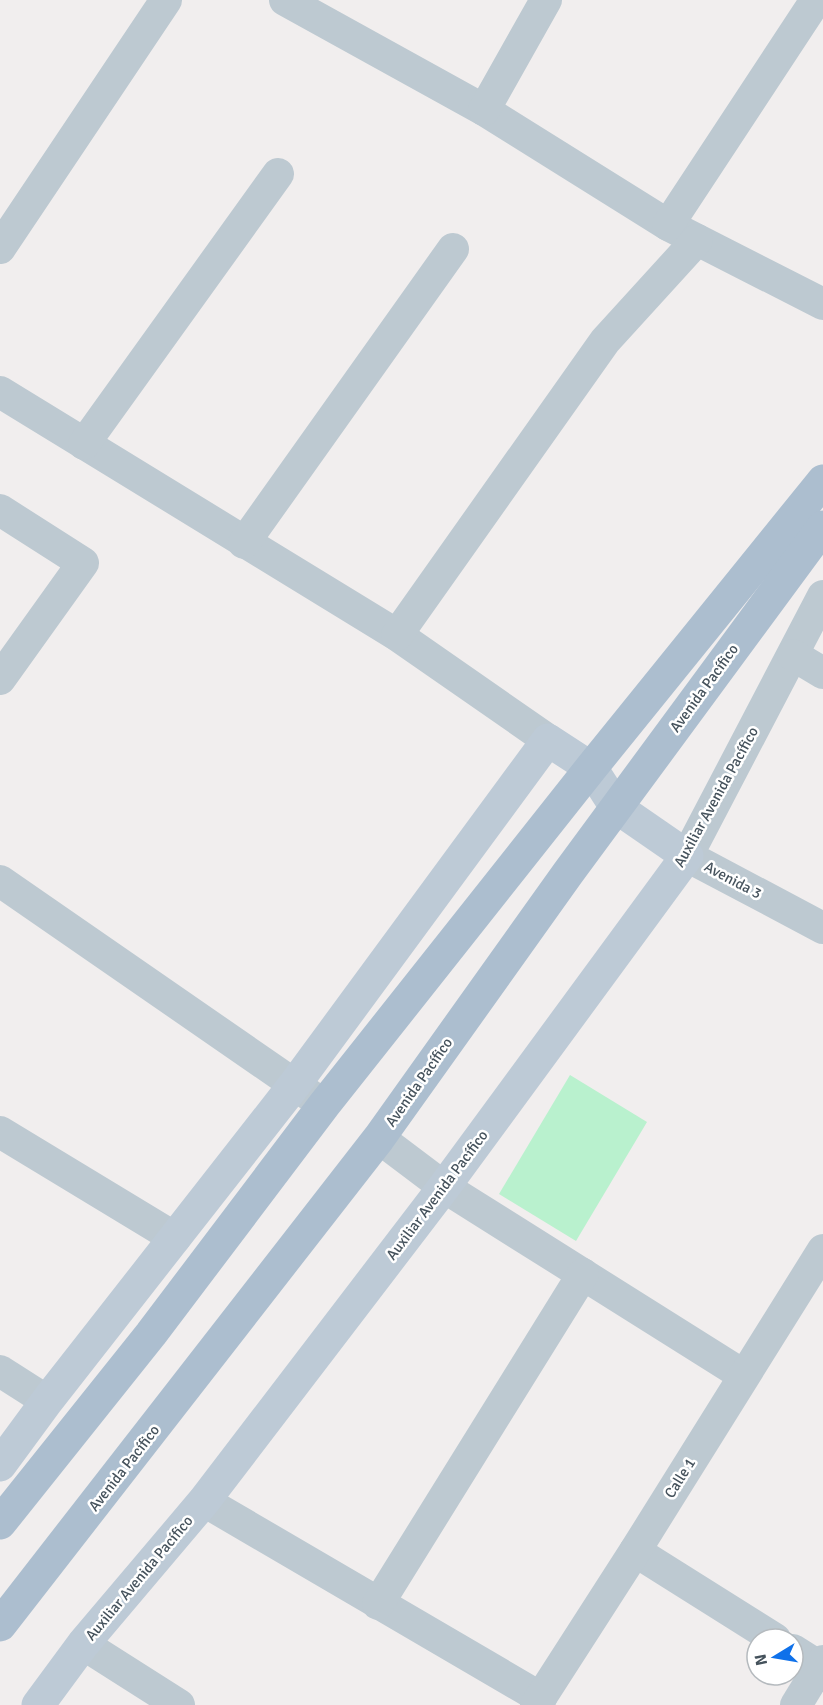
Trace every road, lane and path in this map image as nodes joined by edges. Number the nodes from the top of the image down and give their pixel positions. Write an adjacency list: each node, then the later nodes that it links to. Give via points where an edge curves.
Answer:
1 (166, 0): 9 (street)
2 (546, 0): 5 (street)
3 (816, 0): 7 (street)
4 (296, 3): 5 (street)
5 (484, 110): 7 (street)
6 (278, 174): 13 (street)
7 (668, 225): 8 (street)
8 (698, 240): 11 (street); 19 (street, via 605,341)
9 (0, 248)
10 (453, 249): 17 (street)
11 (823, 304)
12 (0, 392): 13 (street)
13 (84, 444): 17 (street)
14 (823, 481): 24 (main road)
15 (0, 510): 22 (street, via 83,563)
16 (823, 527): 25 (main road, Avenida Pacífico)
17 (244, 543): 19 (street)
18 (823, 596): 20 (street, Auxiliar Avenida Pacífico)
19 (397, 635): 23 (street)
20 (793, 655): 21 (street); 27 (street, Auxiliar Avenida Pacífico)
21 (823, 673)
22 (0, 680)
23 (548, 740): 24 (main road); 31 (main road)
24 (591, 768): 25 (main road); 26 (main road)
25 (616, 807): 27 (main road, Avenida 3); 28 (main road, Avenida Pacífico)
26 (529, 846): 28 (main road, via 541,841 555,845 564,854); 32 (main road)
27 (687, 855): 30 (street, Avenida 3); 35 (main road, Auxiliar Avenida Pacífico)
28 (568, 873): 34 (main road, Avenida Pacífico)
29 (0, 881): 31 (street)
30 (823, 928)
31 (295, 1084): 32 (street); 36 (main road)
32 (324, 1106): 44 (main road, via 152,1334)
33 (0, 1132): 36 (street)
34 (379, 1138): 35 (street); 47 (main road, Avenida Pacífico)
35 (444, 1188): 38 (street); 43 (main road, Auxiliar Avenida Pacífico)
36 (175, 1239): 41 (main road)
37 (823, 1250): 40 (street, Calle 1)
38 (583, 1274): 40 (street); 46 (street)
39 (0, 1371): 41 (street)
40 (743, 1375): 45 (street, Calle 1)
41 (47, 1401): 42 (main road)
42 (0, 1465)
43 (204, 1501): 46 (street); 49 (main road, Auxiliar Avenida Pacífico)
44 (0, 1523)
45 (635, 1551): 48 (street); 52 (street, Calle 1)
46 (378, 1604): 52 (street)
47 (0, 1625)
48 (756, 1627)
49 (83, 1644): 53 (main road, Auxiliar Avenida Pacífico); 54 (street)
50 (805, 1657): 51 (street)
51 (822, 1666): 55 (street)
52 (539, 1702)
53 (38, 1705)
54 (179, 1705)
55 (796, 1705)

